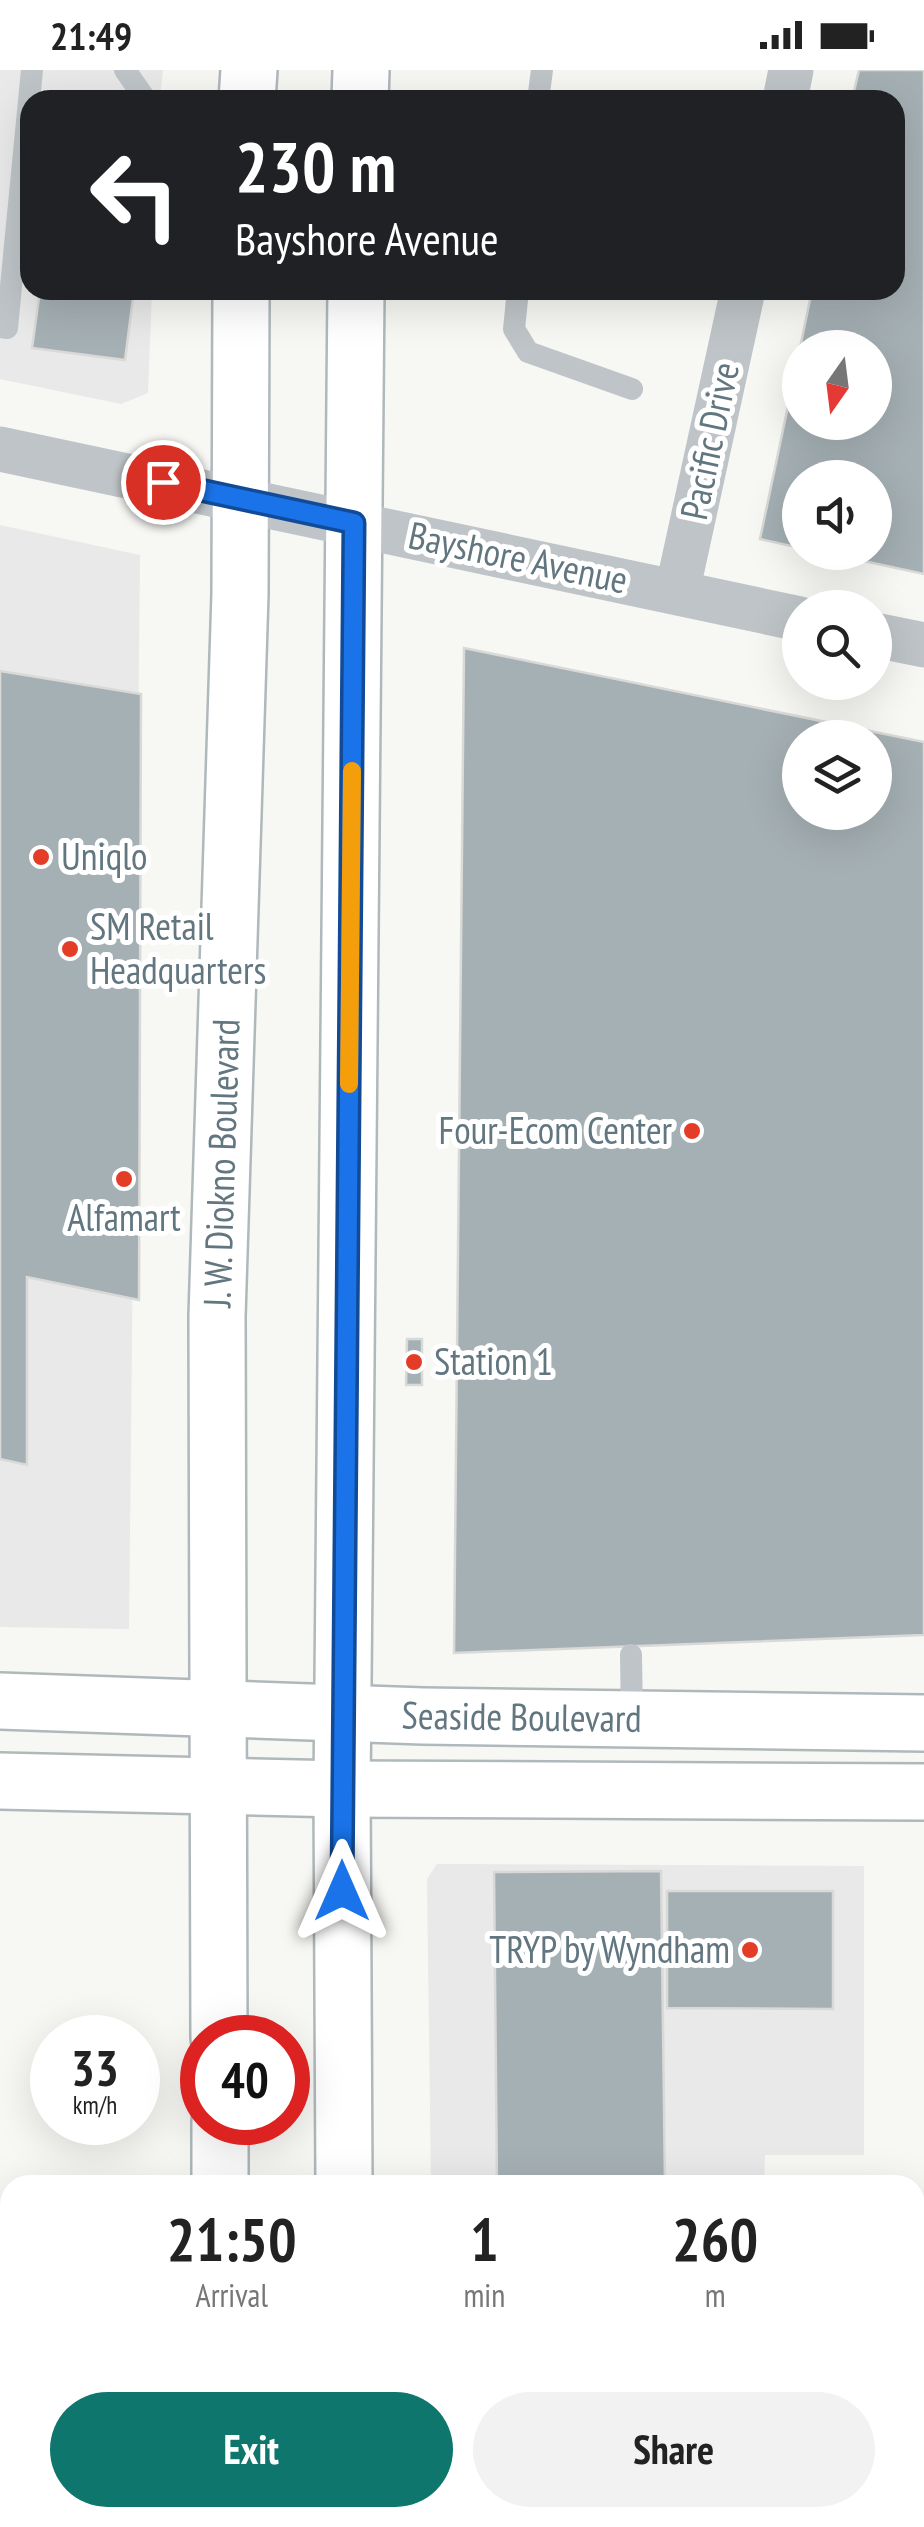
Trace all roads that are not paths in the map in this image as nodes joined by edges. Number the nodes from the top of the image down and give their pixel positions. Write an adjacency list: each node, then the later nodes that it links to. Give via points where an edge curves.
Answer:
1 (20, 194): 6 (lane, via 7,328)
2 (240, 300): 9 (street, J. W. Diokno Boulevard)
3 (356, 300): 10 (street)
4 (517, 300): 7 (lane, via 514,329 528,352)
5 (741, 300): 11 (street, Pacific Drive)
6 (0, 327)
7 (632, 389)
8 (0, 449): 9 (street, Bayshore Avenue)
9 (241, 500): 10 (street, Bayshore Avenue); 17 (street, J. W. Diokno Boulevard, via 217,1316)
10 (354, 523): 11 (street, Bayshore Avenue); 18 (street)
11 (677, 592): 12 (street, Bayshore Avenue)
12 (782, 614)
13 (892, 638): 14 (street)
14 (924, 645)
15 (631, 1655): 19 (lane)
16 (0, 1702): 17 (street, Seaside Boulevard)
17 (219, 1710): 18 (street, Seaside Boulevard); 22 (street, J. W. Diokno Boulevard)
18 (343, 1712): 19 (street, Seaside Boulevard); 23 (street)
19 (632, 1718): 20 (street, Seaside Boulevard)
20 (924, 1723)
21 (0, 1781): 22 (street, Seaside Boulevard)
22 (218, 1786): 23 (street, Seaside Boulevard); 25 (street, J. W. Diokno Boulevard)
23 (342, 1789): 24 (street, Seaside Boulevard); 28 (street)
24 (924, 1792)
25 (219, 2015)
26 (220, 2145): 27 (street)
27 (220, 2175)
28 (344, 2175)

